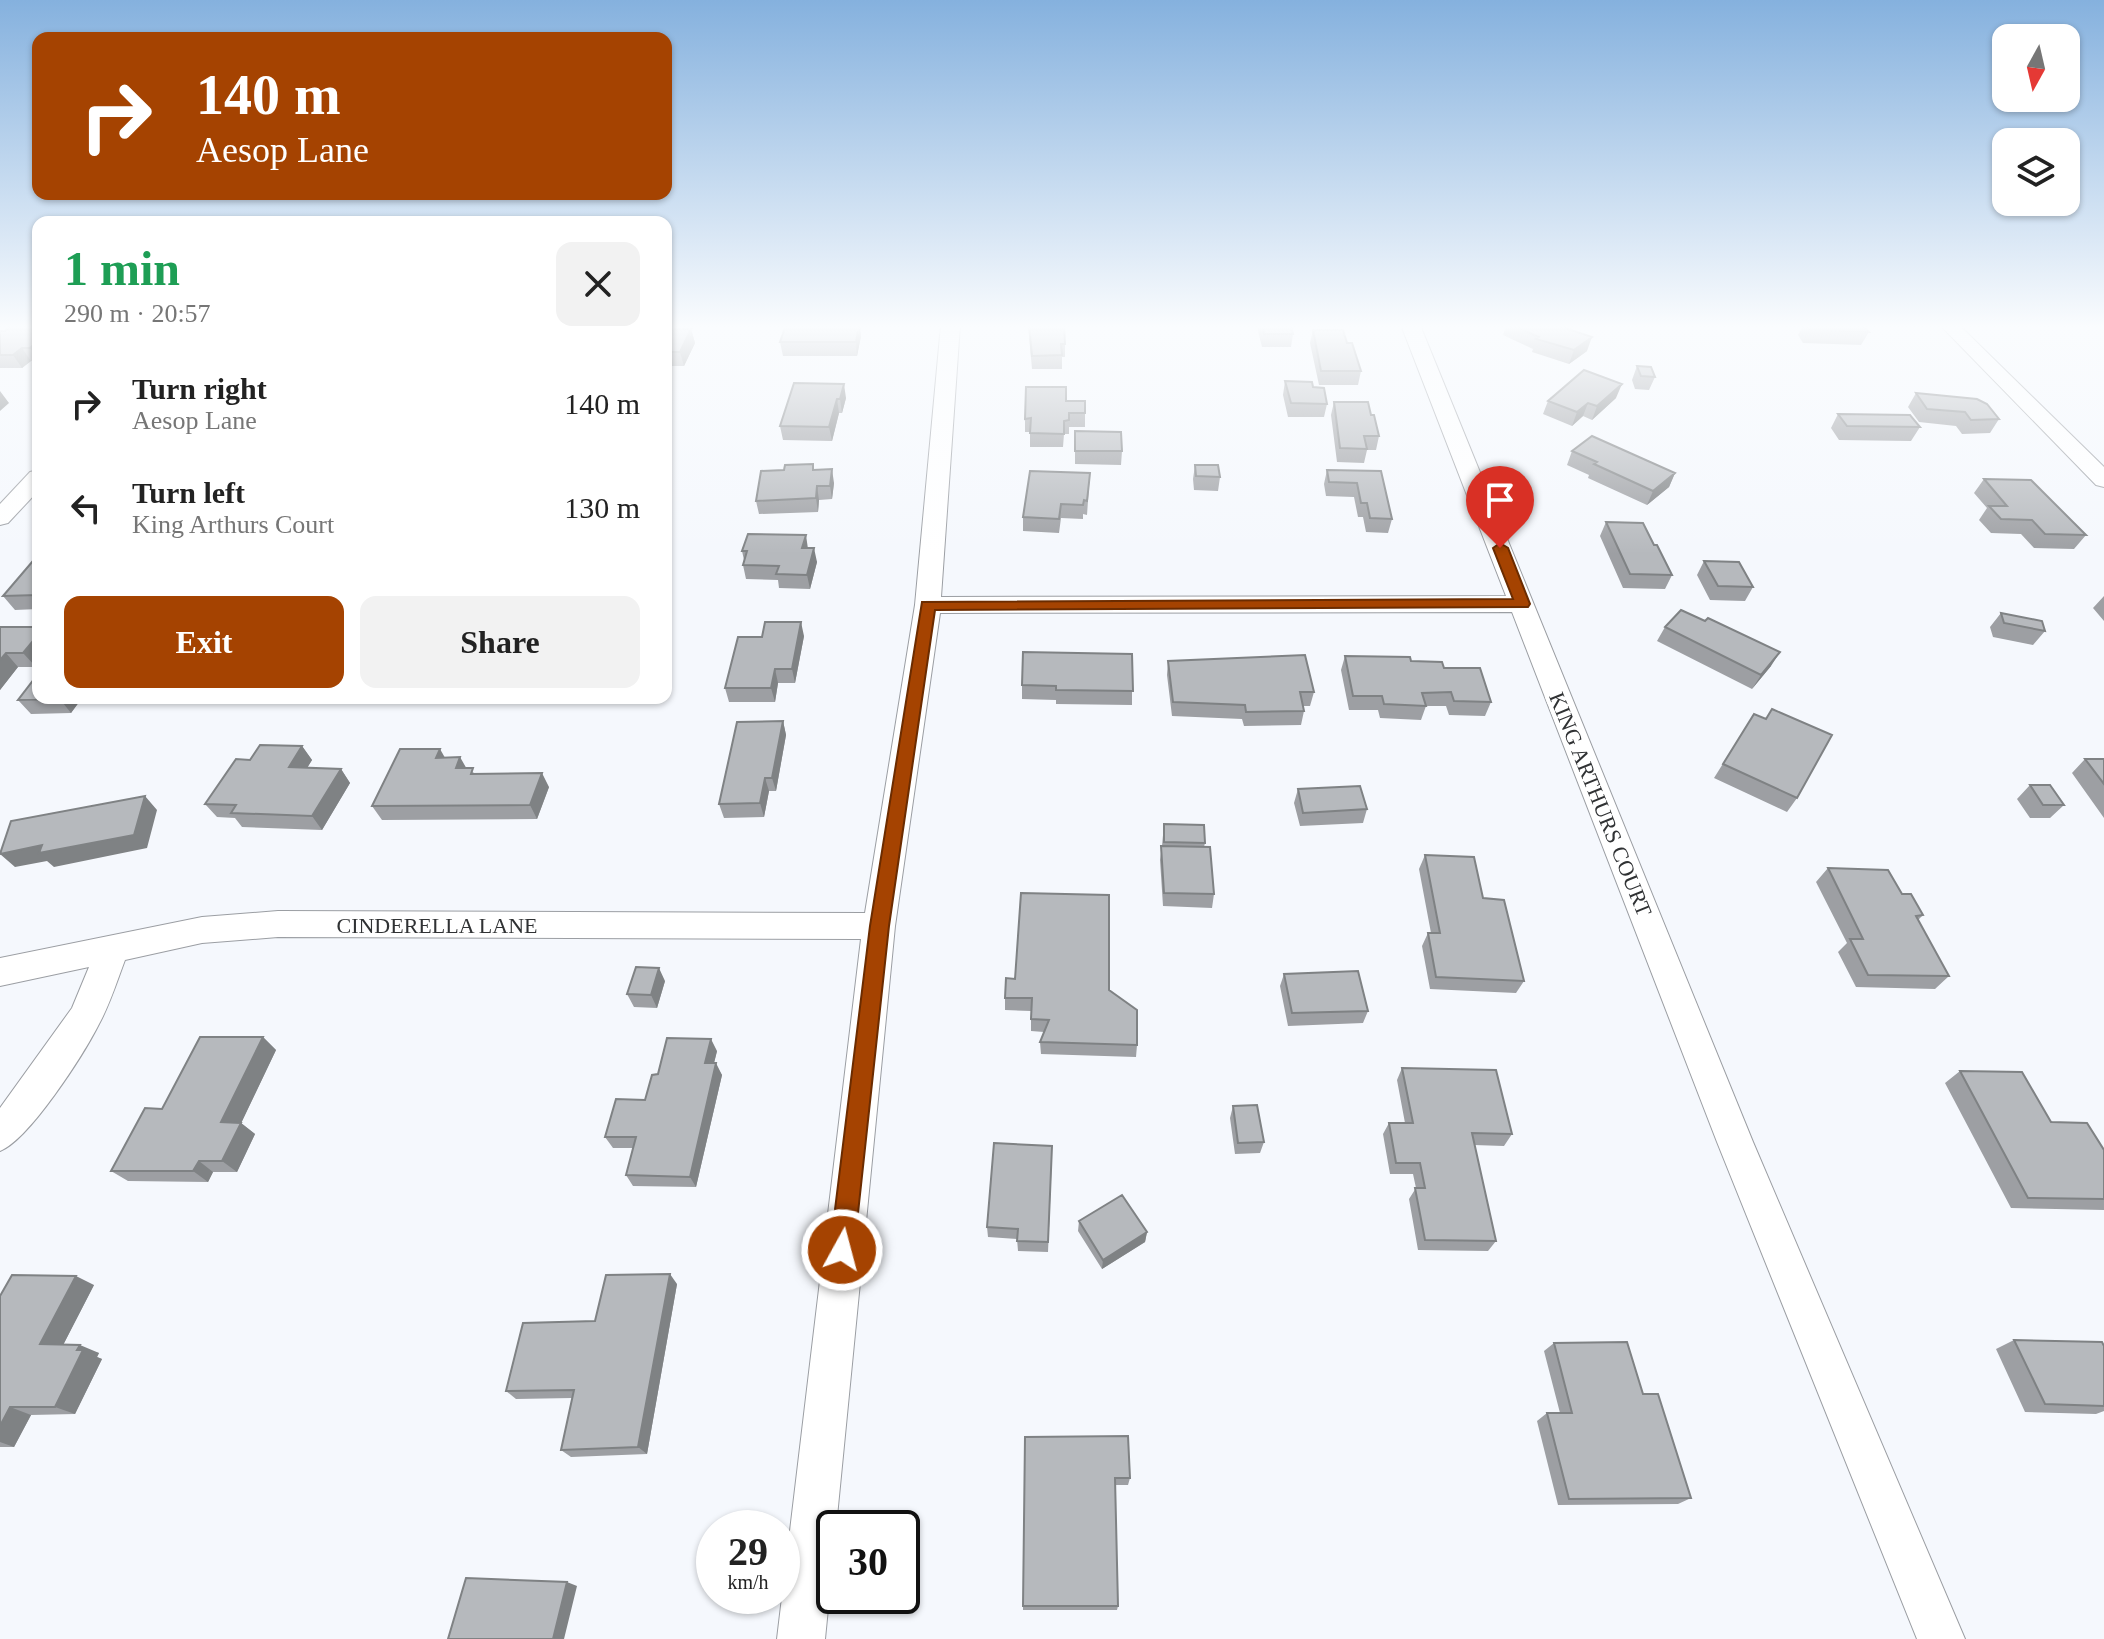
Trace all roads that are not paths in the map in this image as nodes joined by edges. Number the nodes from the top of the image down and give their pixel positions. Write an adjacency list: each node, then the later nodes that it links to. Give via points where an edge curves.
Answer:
1 (944, 401): 8 (street)
2 (1441, 401): 7 (street, KING ARTHURS COURT)
3 (2025, 401): 4 (street)
4 (2104, 480)
5 (32, 483): 6 (street)
6 (0, 518)
7 (1522, 604): 8 (street); 14 (street, KING ARTHURS COURT, via 1735,1142)
8 (928, 605): 9 (street)
9 (879, 926): 10 (street, CINDERELLA LANE, via 278,924 202,930); 13 (street)
10 (113, 949): 11 (street, CINDERELLA LANE); 12 (street, via 86,1016)
11 (0, 972)
12 (0, 1134)
13 (801, 1639)
14 (1941, 1639)

